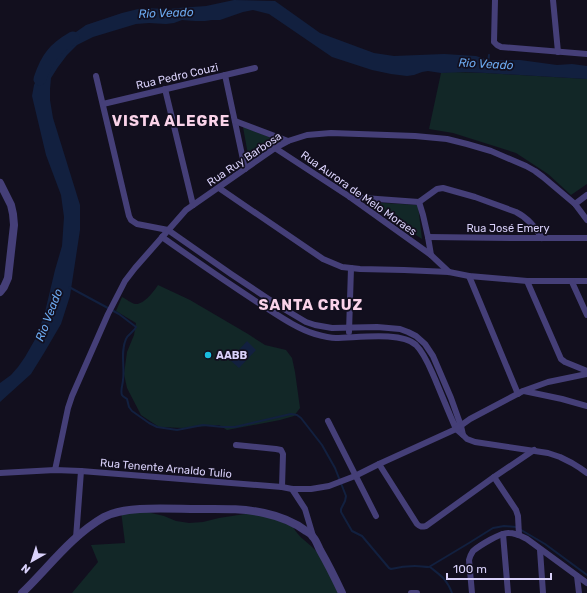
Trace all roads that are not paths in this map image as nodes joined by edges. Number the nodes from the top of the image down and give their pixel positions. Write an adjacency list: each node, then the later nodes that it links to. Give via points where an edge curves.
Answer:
1 (495, 0): 3 (street, via 494,42 497,45)
2 (553, 0): 3 (street)
3 (558, 52): 4 (street)
4 (587, 54)
5 (255, 68): 6 (street, Rua Pedro Couzi)
6 (225, 75): 8 (street, Rua Pedro Couzi); 10 (street)
7 (96, 76): 9 (street)
8 (165, 89): 9 (street, Rua Pedro Couzi); 20 (street)
9 (103, 104): 22 (street, via 131,220 137,224)
10 (235, 121): 11 (street); 13 (street)
11 (288, 141): 12 (street, Rua Ruy Barbosa); 19 (street, Rua Ruy Barbosa, via 307,135 331,133 447,139 526,166)
12 (275, 148): 13 (street, Rua Ruy Barbosa); 17 (street, Rua Aurora de Melo Moraes)
13 (245, 169): 15 (street, Rua Ruy Barbosa)
14 (0, 183): 34 (street, via 11,205 14,225 8,278)
15 (219, 188): 20 (street, Rua Ruy Barbosa); 28 (street, via 323,259)
16 (587, 195): 19 (street)
17 (350, 197): 18 (street); 27 (street, Rua Aurora de Melo Moraes)
18 (419, 202): 24 (street, Rua Aurora de Melo Moraes); 25 (street, via 440,188 475,197 522,215)
19 (575, 204): 21 (street, Rua Ruy Barbosa)
20 (193, 205): 22 (street, Rua Ruy Barbosa)
21 (587, 220)
22 (168, 230): 23 (street, Rua Ruy Barbosa); 36 (street, via 306,322 323,327)
23 (162, 237): 37 (street, via 238,290 303,330 324,337); 46 (street, Rua Ruy Barbosa, via 134,268 112,305 72,396)
24 (428, 237): 25 (street, Rua José Emery); 27 (street, Rua Aurora de Melo Moraes)
25 (542, 238): 26 (street, Rua José Emery)
26 (587, 238)
27 (430, 255): 29 (street, Rua Aurora de Melo Moraes)
28 (351, 268): 29 (street); 36 (street)
29 (449, 272): 30 (street)
30 (469, 276): 31 (street); 39 (street)
31 (527, 281): 33 (street); 38 (street, via 561,359)
32 (587, 281): 33 (street)
33 (572, 282): 35 (street)
34 (0, 292)
35 (587, 315)
36 (349, 328): 37 (street); 42 (street, via 400,329 416,336 425,344 451,398)
37 (349, 337): 42 (street, via 383,336 407,340 416,345 427,361)
38 (587, 373): 39 (street, Rua Tenente Arnaldo Tulio)
39 (520, 392): 40 (street, via 562,398); 42 (street, Rua Tenente Arnaldo Tulio, via 470,419)
40 (587, 406)
41 (328, 421): 50 (street)
42 (459, 428): 44 (street, via 462,435 470,441); 45 (street, Rua Tenente Arnaldo Tulio)
43 (236, 445): 52 (street, via 281,450)
44 (534, 450): 49 (street, via 560,457); 51 (street)
45 (379, 464): 50 (street, Rua Tenente Arnaldo Tulio); 51 (street, via 420,527 426,526)
46 (55, 470): 47 (street, Rua Tenente Arnaldo Tulio); 48 (street, Rua Tenente Arnaldo Tulio)
47 (81, 471): 52 (street, Rua Tenente Arnaldo Tulio); 58 (street)
48 (0, 473)
49 (587, 473)
50 (355, 476): 53 (street, Rua Tenente Arnaldo Tulio, via 315,489); 54 (street)
51 (494, 477): 56 (street, via 516,510)
52 (282, 487): 53 (street, Rua Tenente Arnaldo Tulio)
53 (292, 489): 57 (street, via 305,509)
54 (376, 516)
55 (502, 534): 56 (street); 66 (street, via 470,556); 67 (street)
56 (519, 534): 59 (street)
57 (313, 536): 58 (street, via 292,523 264,512 151,509 116,512 95,522); 63 (street)
58 (76, 538): 62 (street)
59 (540, 550): 60 (street); 68 (street)
60 (577, 576): 61 (street); 69 (street)
61 (587, 583)
62 (22, 593)
63 (342, 593)
64 (411, 593): 65 (street)
65 (417, 593)
66 (472, 593)
67 (508, 593)
68 (543, 593)
69 (579, 593)

